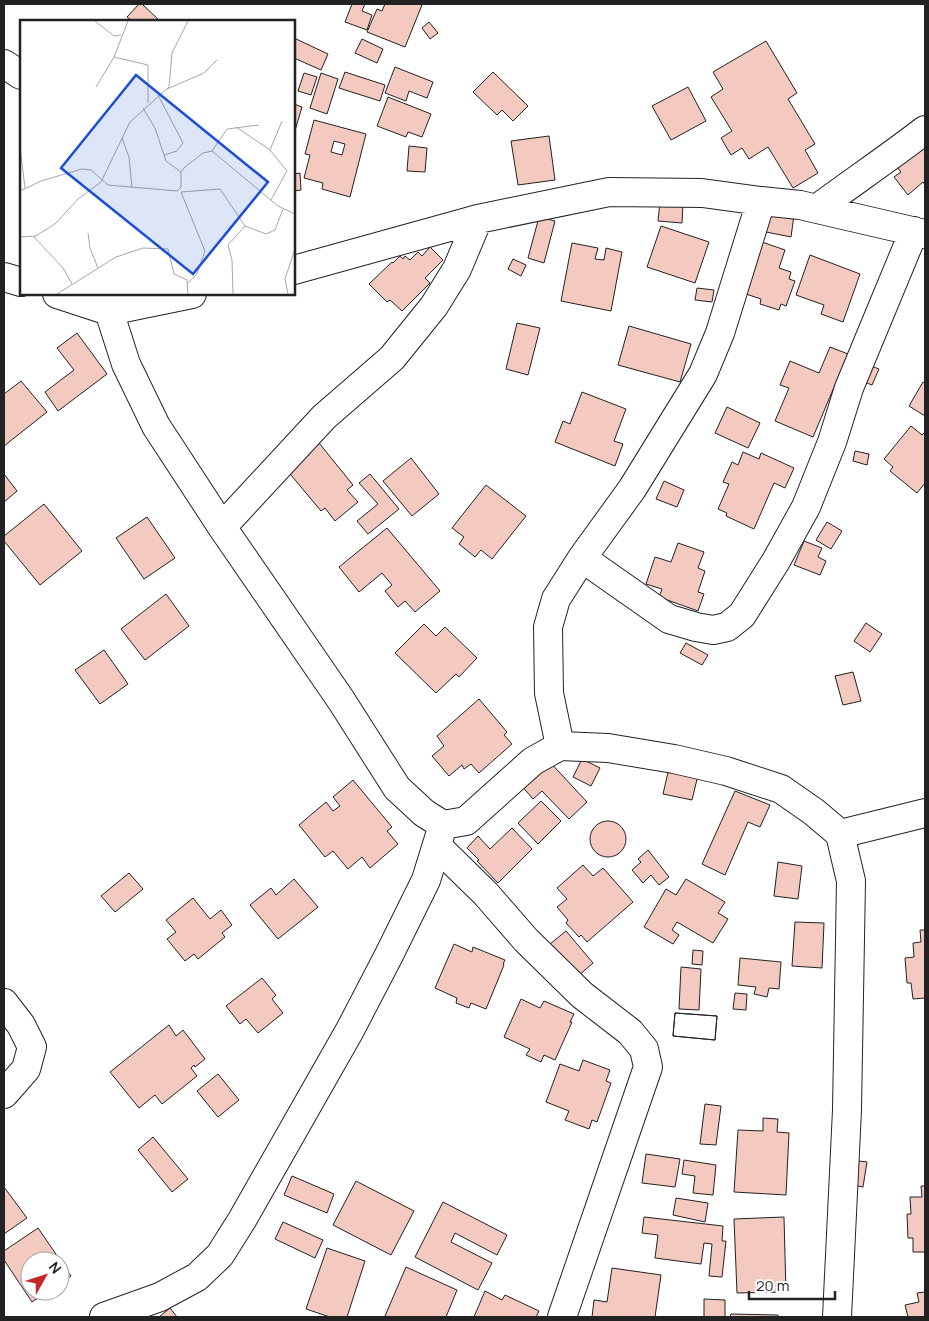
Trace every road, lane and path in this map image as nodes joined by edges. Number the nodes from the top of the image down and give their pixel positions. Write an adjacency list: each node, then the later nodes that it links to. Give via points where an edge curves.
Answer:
1 (4, 64): 2 (street)
2 (20, 74)
3 (925, 130): 5 (street)
4 (761, 201): 5 (street); 6 (street, via 702,193 609,192); 15 (street, via 720,333 703,374 632,489)
5 (818, 208): 7 (street)
6 (478, 219): 8 (street); 14 (street, via 457,269 434,306 398,351 324,417)
7 (920, 233): 15 (street, via 888,297 850,388 806,507 742,615 727,627 713,630 669,619)
8 (295, 270)
9 (4, 277): 10 (street)
10 (20, 282)
11 (64, 295): 13 (street)
12 (182, 295): 13 (street)
13 (111, 302): 14 (street, via 126,364 156,426)
14 (222, 528): 19 (street, via 341,700 397,788 424,813)
15 (582, 558): 16 (street, via 556,599 548,627 549,694)
16 (560, 746): 18 (street, via 608,748 735,774 781,789); 19 (street, via 533,761 466,821)
17 (925, 813): 18 (street)
18 (840, 834): 24 (street, via 851,881 847,1110)
19 (440, 836): 22 (street, via 426,880 354,1022 220,1255 197,1277 160,1297); 23 (street, via 526,940 582,995 630,1032 644,1050 648,1066)
20 (4, 1003): 21 (street, via 21,1025 32,1047 26,1069)
21 (4, 1094)
22 (104, 1317)
23 (562, 1317)
24 (837, 1317)

